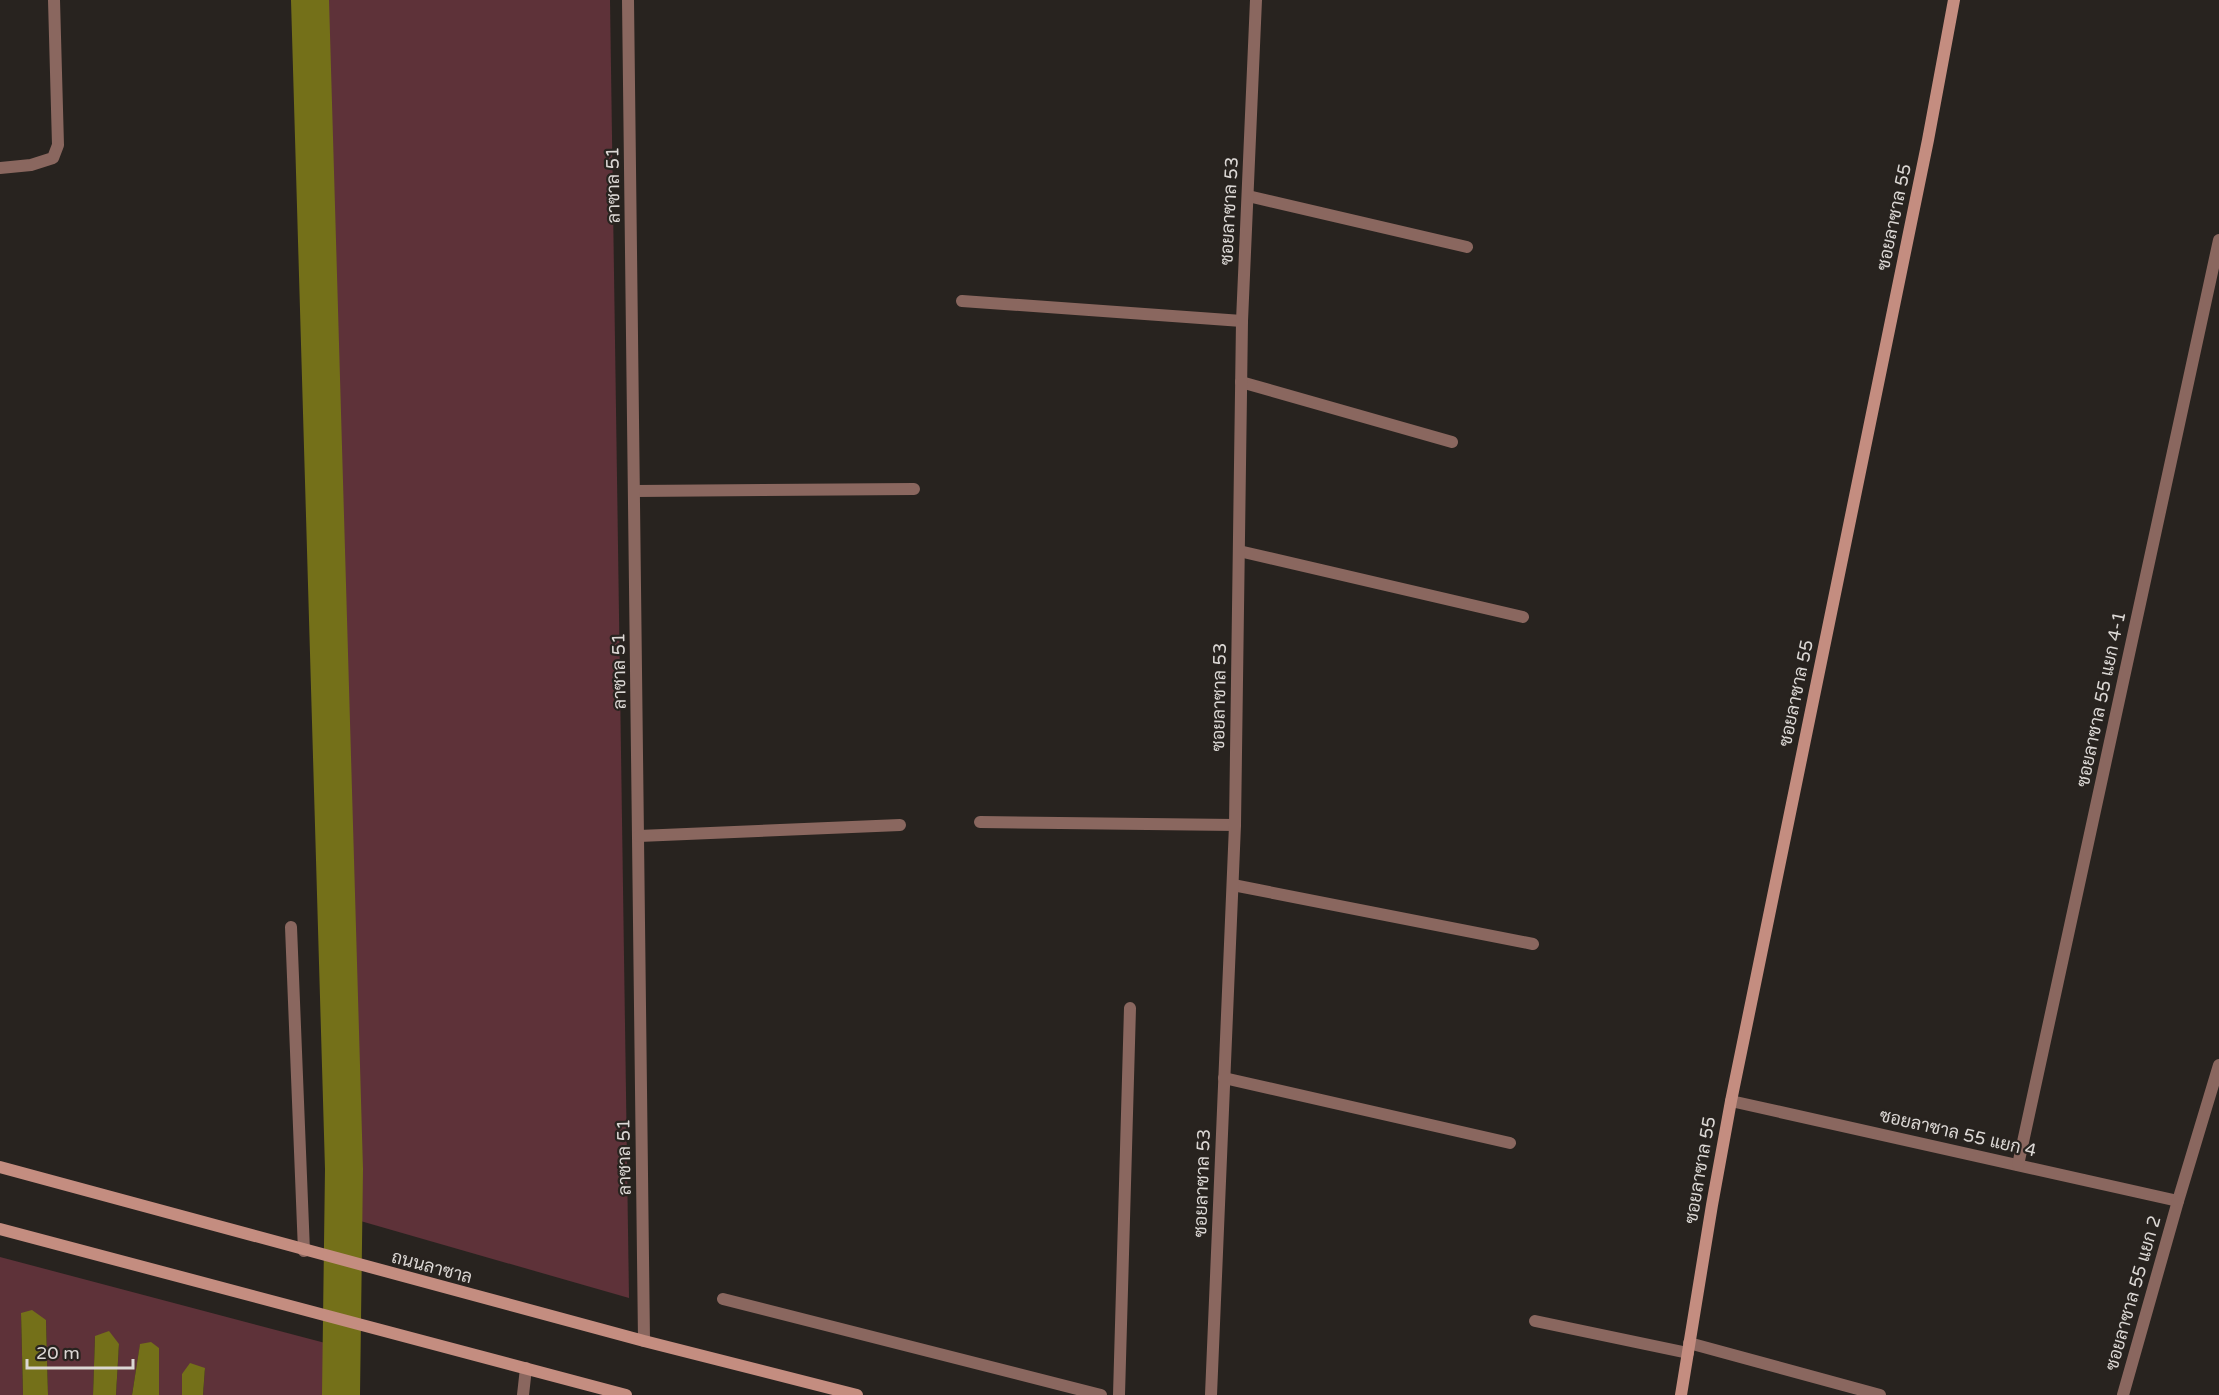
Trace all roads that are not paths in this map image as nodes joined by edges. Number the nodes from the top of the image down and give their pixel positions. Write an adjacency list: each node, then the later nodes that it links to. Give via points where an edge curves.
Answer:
1 (54, 0): 5 (street, via 58,145 53,159)
2 (628, 0): 14 (street, ลาซาล 51)
3 (1256, 0): 6 (street, ซอยลาซาล 53)
4 (1954, 0): 27 (street, ซอยลาซาล 55)
5 (0, 168)
6 (1248, 196): 8 (street); 10 (street, ซอยลาซาล 53)
7 (2219, 240): 29 (street, ซอยลาซาล 55 แยก 4-1)
8 (1467, 247)
9 (962, 301): 10 (street)
10 (1242, 321): 11 (street, ซอยลาซาล 53)
11 (1241, 382): 12 (street); 15 (street, ซอยลาซาล 53)
12 (1452, 442)
13 (914, 489): 14 (street)
14 (635, 491): 20 (street, ลาซาล 51)
15 (1239, 551): 16 (street); 19 (street, ซอยลาซาล 53)
16 (1523, 617)
17 (980, 822): 19 (street)
18 (900, 825): 20 (street)
19 (1235, 825): 21 (street, ซอยลาซาล 53)
20 (639, 836): 36 (street, ลาซาล 51)
21 (1233, 885): 23 (street); 26 (street, ซอยลาซาล 53)
22 (291, 927): 33 (street)
23 (1533, 944)
24 (1130, 1008): 43 (street)
25 (2219, 1065): 31 (street, ซอยลาซาล 55 แยก 2)
26 (1224, 1078): 28 (street); 44 (street, ซอยลาซาล 53)
27 (1731, 1101): 29 (street, ซอยลาซาล 55 แยก 4); 37 (street, ซอยลาซาล 55)
28 (1510, 1143)
29 (2018, 1165): 31 (street, ซอยลาซาล 55 แยก 4)
30 (0, 1167): 33 (street, ถนนลาซาล)
31 (2178, 1201): 47 (street, ซอยลาซาล 55 แยก 2)
32 (0, 1229): 38 (street)
33 (304, 1251): 36 (street, ถนนลาซาล)
34 (723, 1299): 42 (street)
35 (1535, 1321): 37 (street)
36 (644, 1341): 41 (street, ถนนลาซาล)
37 (1689, 1348): 45 (street, ซอยลาซาล 55); 46 (street)
38 (526, 1368): 39 (street); 40 (street)
39 (523, 1395)
40 (626, 1395)
41 (857, 1395)
42 (1101, 1395)
43 (1119, 1395)
44 (1211, 1395)
45 (1681, 1395)
46 (1880, 1395)
47 (2123, 1395)

